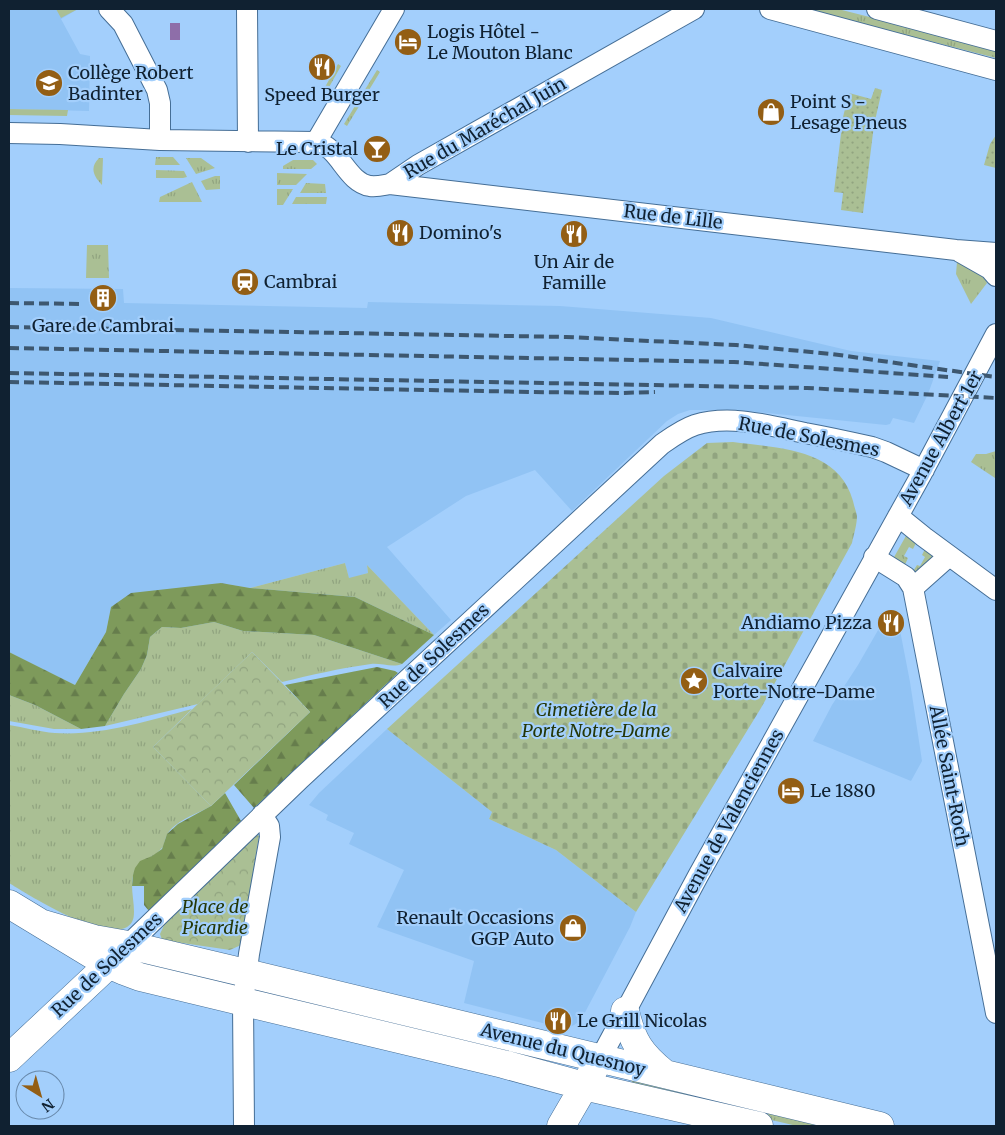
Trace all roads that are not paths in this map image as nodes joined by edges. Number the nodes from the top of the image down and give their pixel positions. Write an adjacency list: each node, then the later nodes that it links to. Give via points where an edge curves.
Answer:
1 (109, 9): 12 (street, via 123,24 157,90)
2 (246, 9): 13 (street)
3 (394, 9): 14 (street)
4 (664, 9): 8 (street)
5 (694, 9): 8 (street, Rue du Maréchal Juin)
6 (770, 9): 10 (street)
7 (878, 9): 9 (street)
8 (660, 28): 15 (street, Rue du Maréchal Juin)
9 (996, 41)
10 (996, 70)
11 (9, 133): 12 (street)
12 (160, 140): 13 (street)
13 (248, 142): 14 (street)
14 (316, 142): 15 (street, Rue de Lille, via 328,147 364,184)
15 (390, 184): 16 (street, Rue de Lille)
16 (956, 250): 17 (street, Rue de Lille); 18 (street, Rue de Lille, via 990,269)
17 (996, 253)
18 (996, 276)
19 (996, 334): 20 (street, Avenue Albert 1er)
20 (924, 470): 21 (street, Avenue Albert 1er); 26 (street, Rue de Solesmes, via 872,447 777,427 721,422 685,430 662,444)
21 (898, 516): 22 (street); 23 (street, Avenue de Valenciennes)
22 (949, 556): 24 (street); 25 (street)
23 (874, 557): 24 (street, via 906,577); 33 (street, Avenue de Valenciennes)
24 (913, 588): 34 (street, Allée Saint-Roch)
25 (996, 590)
26 (262, 815): 29 (street, Rue de Solesmes); 31 (street, via 269,826 270,837)
27 (9, 904): 28 (main road)
28 (43, 924): 29 (main road); 30 (main road)
29 (128, 945): 30 (main road, Rue de Solesmes); 31 (main road)
30 (108, 964): 32 (main road, via 146,978); 35 (main road, Rue de Solesmes)
31 (246, 973): 32 (street); 36 (main road, Avenue du Quesnoy)
32 (243, 1002): 38 (main road, Avenue du Quesnoy); 40 (street)
33 (625, 1011): 36 (street, Avenue de Valenciennes); 37 (main road, via 636,1045)
34 (996, 1013)
35 (9, 1058)
36 (600, 1059): 37 (main road, Avenue du Quesnoy); 38 (main road, Avenue de Valenciennes)
37 (666, 1075): 43 (main road, Avenue du Quesnoy)
38 (584, 1086): 39 (main road, Avenue du Quesnoy); 41 (main road, Avenue de Valenciennes)
39 (726, 1122): 42 (main road, Avenue du Quesnoy)
40 (244, 1126)
41 (561, 1126)
42 (759, 1126)
43 (880, 1126)

